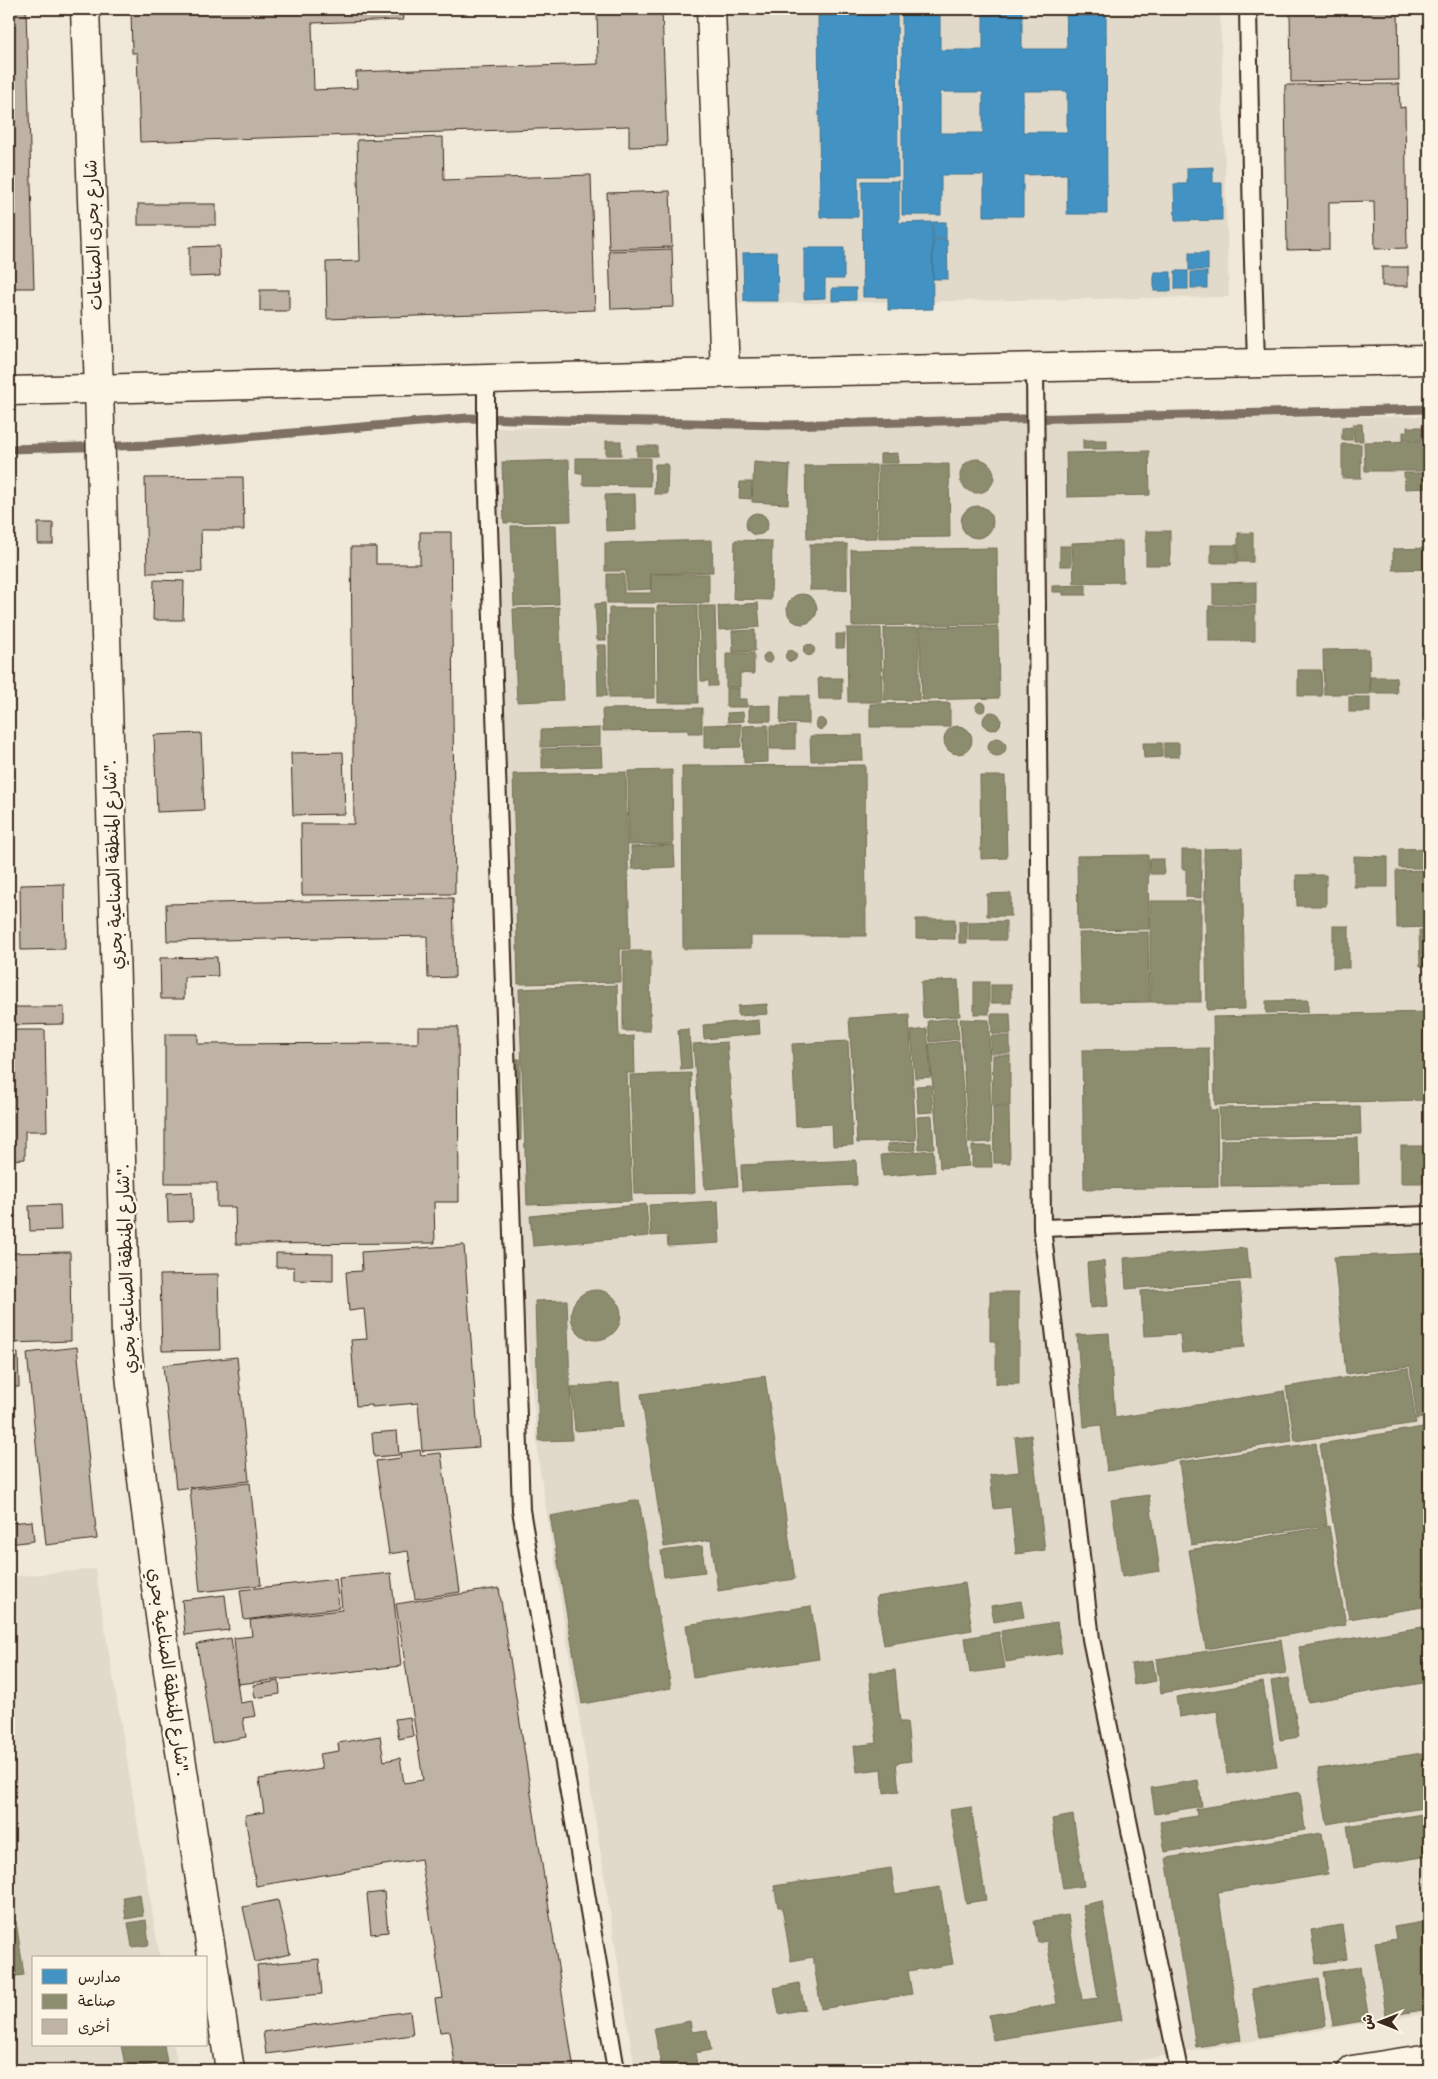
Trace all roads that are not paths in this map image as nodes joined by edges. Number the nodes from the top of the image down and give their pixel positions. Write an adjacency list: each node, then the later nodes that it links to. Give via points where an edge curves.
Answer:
1 (85, 9): 9 (street, شارع بحرى الصناعات)
2 (712, 9): 7 (street)
3 (1248, 9): 5 (lane)
4 (1429, 360): 5 (street)
5 (1256, 363): 6 (street)
6 (1035, 367): 7 (street); 13 (lane)
7 (725, 373): 8 (street)
8 (486, 379): 9 (street); 17 (lane, via 521,1510)
9 (99, 389): 10 (street); 11 (street, شارع بحرى الصناعات)
10 (9, 392)
11 (101, 462): 16 (street, شارع المنطقة الصناعية بحري"., via 126,1335 153,1564)
12 (1429, 1215): 13 (lane)
13 (1042, 1228): 18 (lane, via 1091,1639)
14 (1429, 2058): 15 (street)
15 (1401, 2066): 19 (street)
16 (230, 2070)
17 (616, 2070)
18 (1179, 2070)
19 (1352, 2070)

